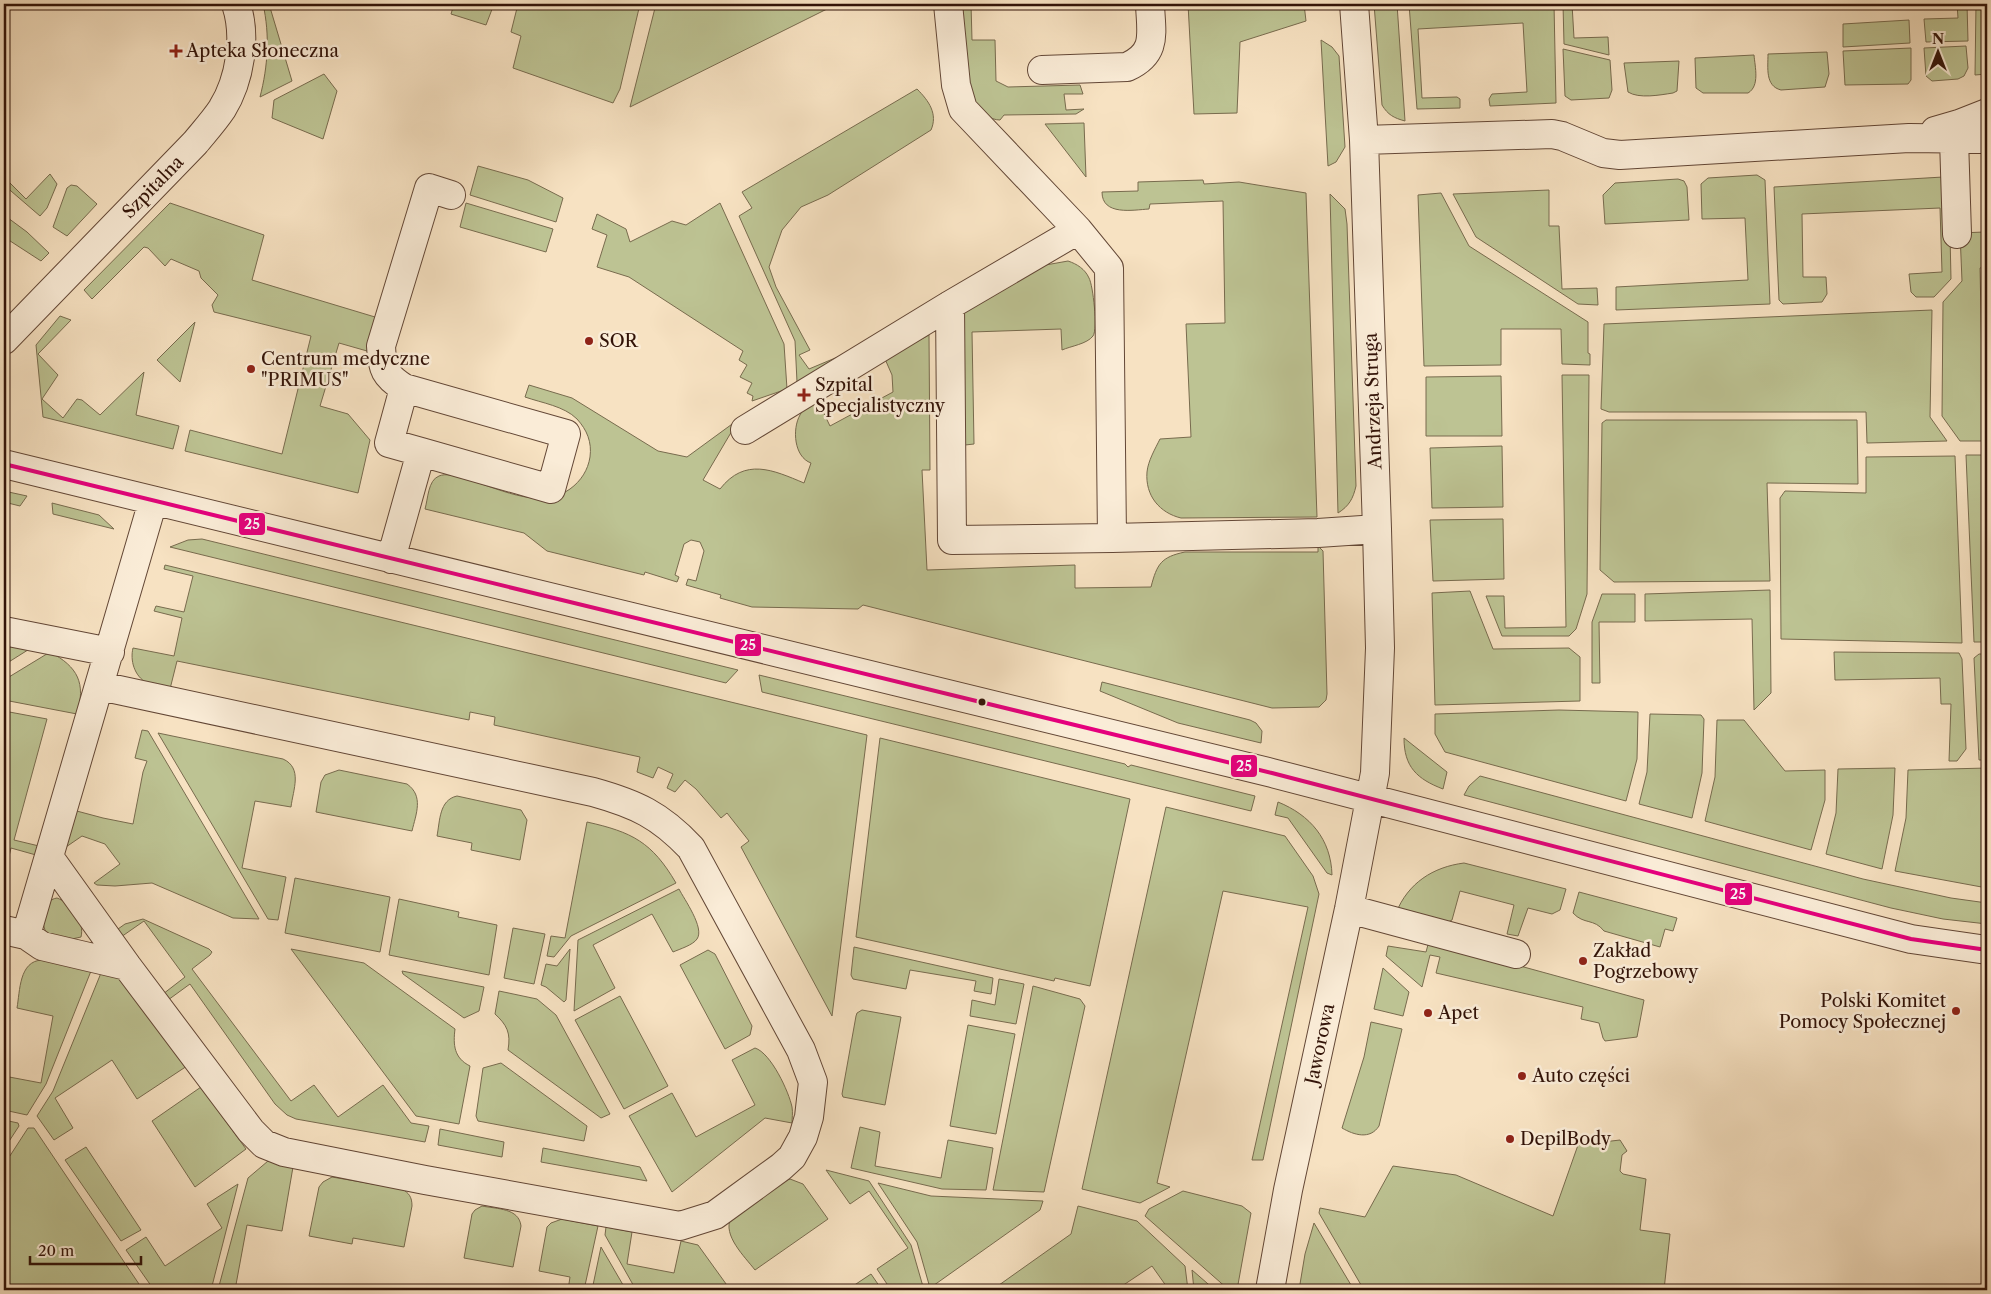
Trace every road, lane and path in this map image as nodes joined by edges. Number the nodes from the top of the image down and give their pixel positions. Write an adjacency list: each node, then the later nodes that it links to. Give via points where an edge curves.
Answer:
1 (236, 4): 15 (street, Szpitalna, via 240,22 239,60 231,90 215,119 196,143)
2 (948, 4): 12 (street, via 956,85 963,110)
3 (1150, 4): 5 (street, via 1151,40 1147,53 1139,61 1126,67)
4 (1354, 4): 10 (street, Andrzeja Struga)
5 (1042, 70)
6 (1987, 112): 7 (street)
7 (1909, 138): 8 (street); 10 (street, via 1620,154 1603,153 1552,134)
8 (1954, 139): 9 (street); 13 (street)
9 (1987, 139)
10 (1364, 140): 21 (street, Andrzeja Struga)
11 (451, 195): 16 (street, via 428,188 381,346 382,362 390,379)
12 (1078, 230): 14 (street); 22 (street, via 1109,268)
13 (1956, 234)
14 (950, 305): 17 (street); 22 (street, via 952,540)
15 (4, 340)
16 (404, 388): 18 (street, via 389,443); 18 (street, via 566,434 551,489)
17 (745, 430)
18 (421, 452): 23 (street)
19 (4, 464): 20 (street)
20 (153, 501): 23 (street); 25 (street)
21 (1377, 529): 22 (street); 27 (street, Andrzeja Struga, via 1379,694)
22 (1112, 538)
23 (391, 559): 27 (street)
24 (4, 631): 25 (street)
25 (110, 652): 26 (street)
26 (100, 686): 28 (street); 33 (street, via 593,792 623,800 652,814 691,848 798,1045 813,1082 809,1117 792,1156 780,1167 715,1215 680,1226 284,1152 264,1144 251,1131)
27 (1372, 798): 29 (street, Jaworowa); 31 (street, via 1912,939)
28 (49, 857): 30 (street); 33 (street)
29 (1349, 909): 32 (street); 34 (street, Jaworowa, via 1288,1190)
30 (15, 933): 33 (street, via 42,946)
31 (1987, 950)
32 (1516, 954)
33 (127, 966)
34 (1270, 1290)

